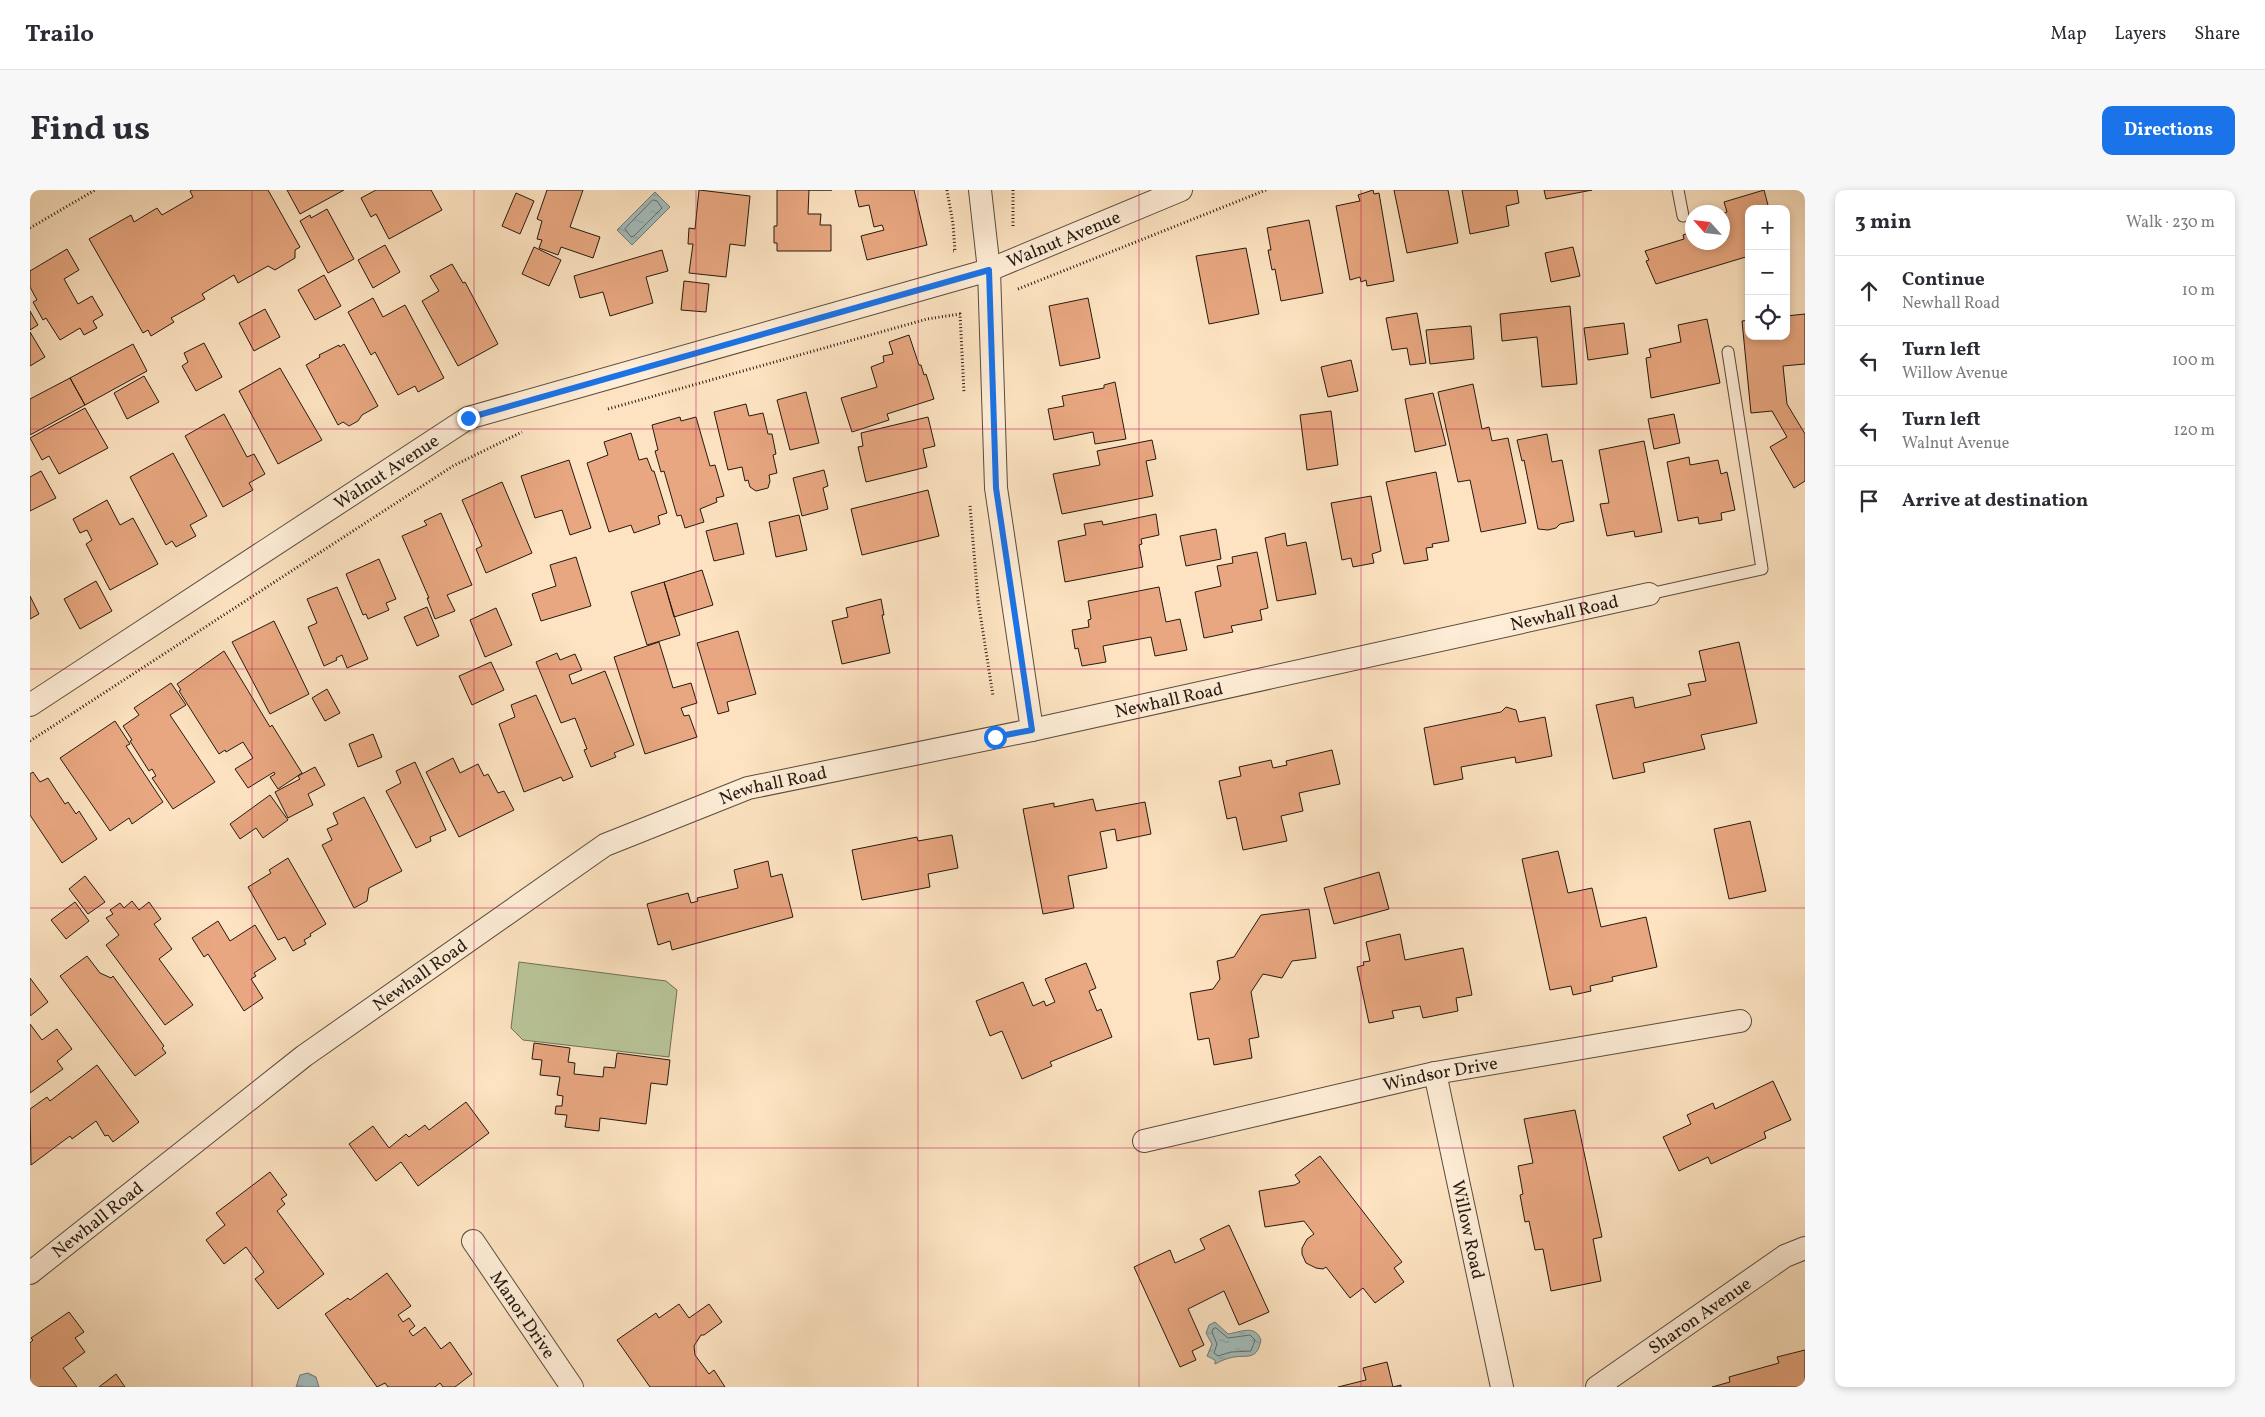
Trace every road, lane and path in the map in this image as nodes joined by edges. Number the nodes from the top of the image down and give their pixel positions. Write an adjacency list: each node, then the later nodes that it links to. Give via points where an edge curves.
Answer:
1 (95, 190): 8 (path)
2 (980, 190): 10 (street)
3 (1013, 190): 9 (path)
4 (1181, 190): 10 (street, Walnut Avenue)
5 (1266, 190): 11 (path)
6 (1678, 190): 7 (lane)
7 (1683, 216)
8 (30, 228)
9 (1013, 228)
10 (989, 270): 19 (street, Walnut Avenue, via 468,418); 20 (street, via 996,488)
11 (1017, 290)
12 (1728, 352): 17 (lane, via 1762,569)
13 (964, 402): 14 (path, via 960,314 927,319)
14 (604, 409)
15 (524, 431): 21 (path, via 453,466)
16 (969, 500): 18 (path, via 977,591)
17 (1649, 594): 20 (street, Newhall Road)
18 (993, 696)
19 (30, 705)
20 (1032, 730): 27 (street, Newhall Road, via 748,788 605,845 304,1056)
21 (30, 741)
22 (1740, 1021): 23 (street, Windsor Drive)
23 (1435, 1073): 24 (street, Windsor Drive); 29 (street, Willow Road)
24 (1144, 1142)
25 (473, 1241): 28 (street, Manor Drive)
26 (1805, 1248): 30 (street, Sharon Avenue, via 1785,1256)
27 (30, 1273)
28 (572, 1387)
29 (1502, 1387)
30 (1597, 1387)

